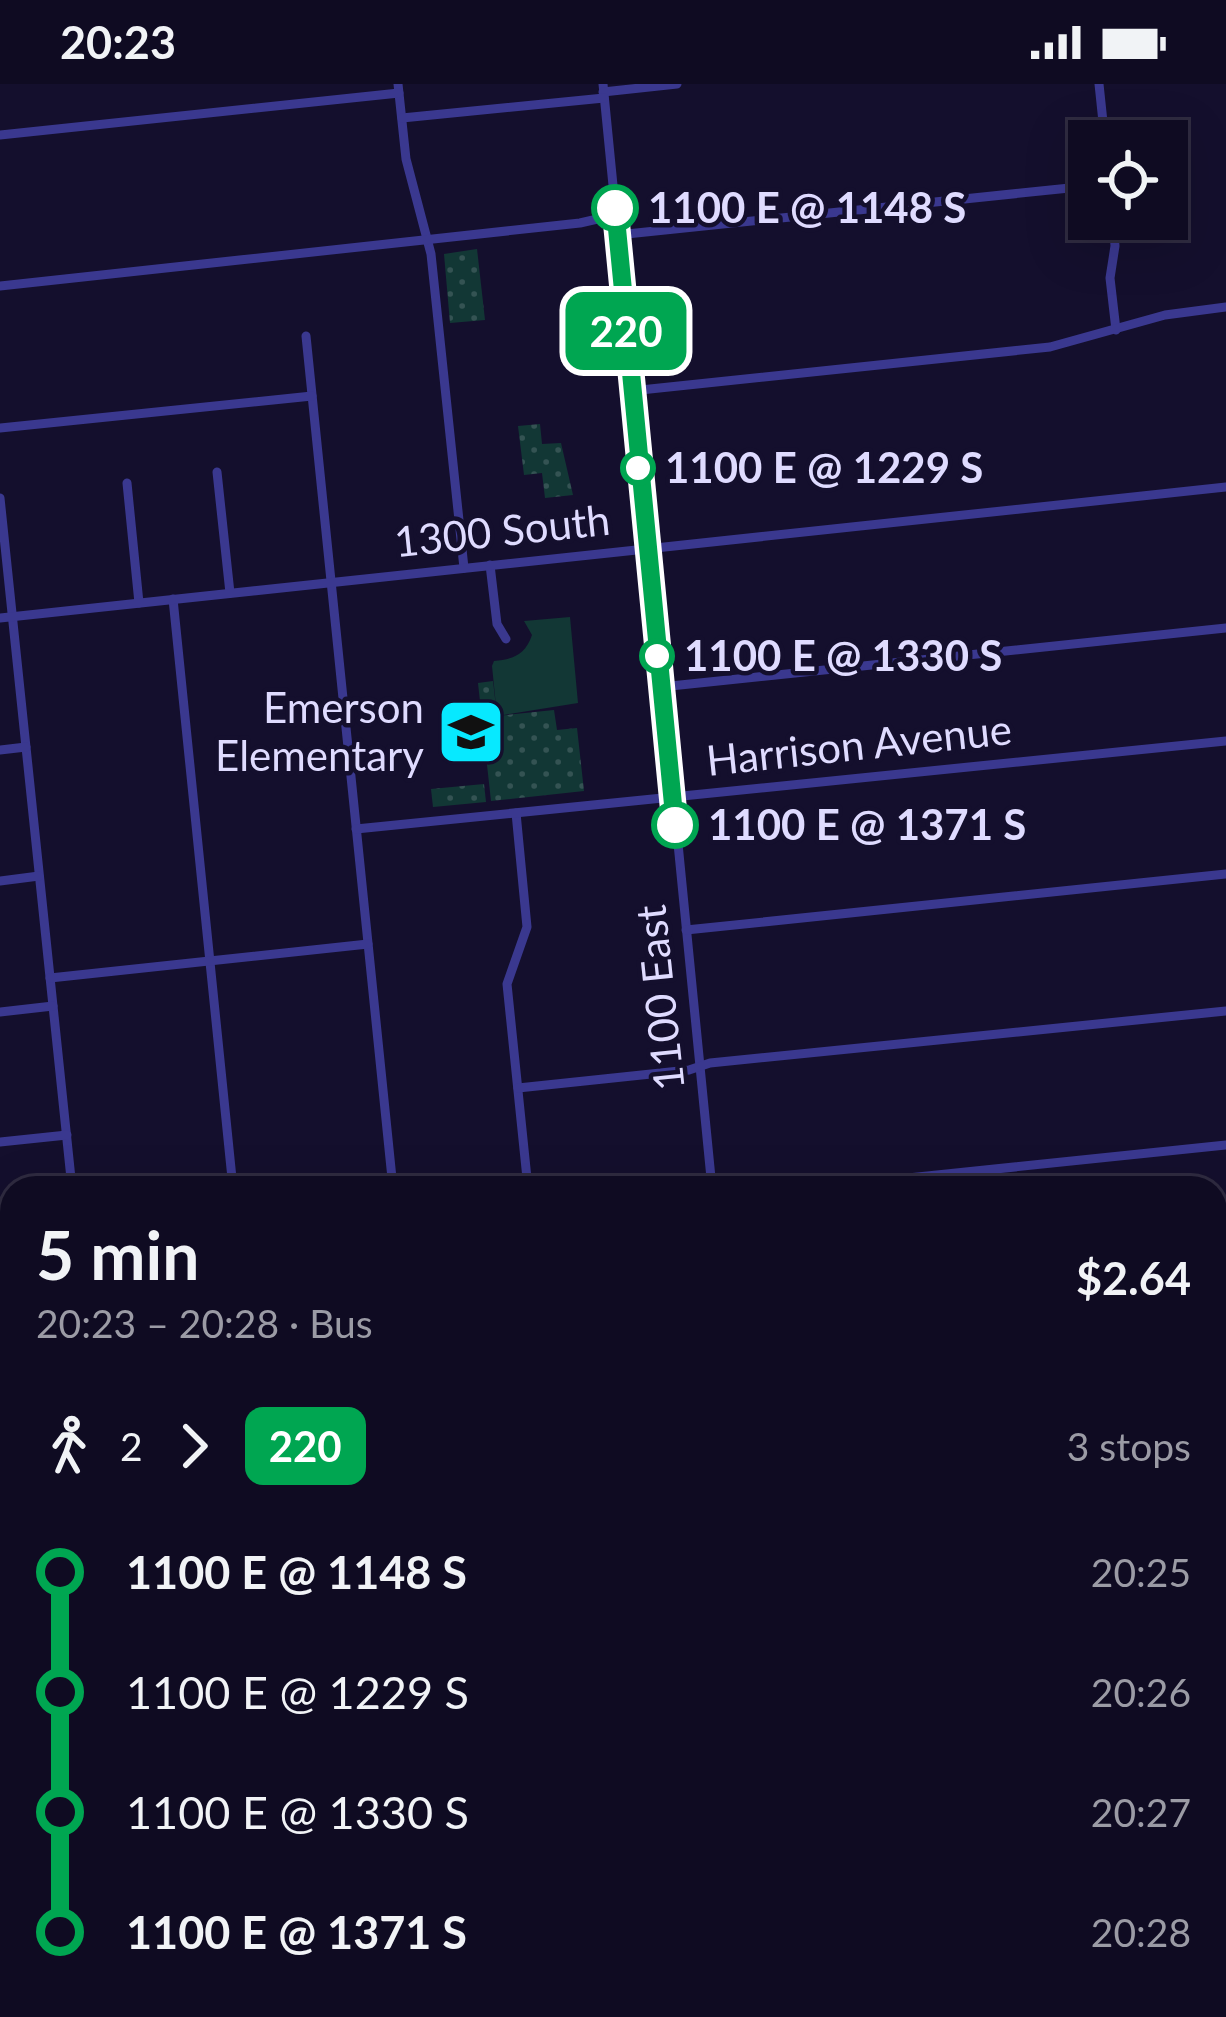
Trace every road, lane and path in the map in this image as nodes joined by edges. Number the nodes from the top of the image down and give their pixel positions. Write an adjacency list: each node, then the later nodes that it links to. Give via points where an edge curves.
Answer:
1 (677, 84): 4 (street)
2 (1099, 84): 6 (street)
3 (399, 89): 5 (street); 7 (street)
4 (603, 91): 5 (street); 9 (street, 1100 East)
5 (402, 118): 11 (street)
6 (1103, 120)
7 (0, 135)
8 (1068, 188): 10 (street)
9 (615, 215): 10 (street, 1100 East); 11 (street)
10 (617, 235): 17 (street, 1100 East)
11 (428, 239): 13 (street); 26 (street)
12 (1115, 240): 15 (street)
13 (0, 286)
14 (1226, 307): 15 (street)
15 (1116, 330): 17 (street, via 1050,346)
16 (306, 336): 18 (street)
17 (631, 392): 24 (street, 1100 East)
18 (312, 395): 19 (street); 27 (street)
19 (0, 428)
20 (218, 472): 28 (street)
21 (127, 483): 30 (street)
22 (1226, 488): 24 (street, 1300 South)
23 (0, 498): 31 (street)
24 (646, 549): 25 (street, 1300 South); 35 (street, 1100 East)
25 (490, 565): 26 (street, 1300 South); 34 (street)
26 (464, 568): 27 (street, 1300 South)
27 (331, 582): 28 (street, 1300 South); 41 (street)
28 (230, 593): 29 (street, 1300 South)
29 (172, 599): 30 (street, 1300 South); 47 (street)
30 (140, 603): 31 (street, 1300 South)
31 (13, 616): 32 (street, 1300 South); 37 (street)
32 (0, 617)
33 (1226, 628): 35 (street)
34 (506, 639)
35 (661, 687): 39 (street, 1100 East)
36 (1226, 741): 39 (street, Harrison Avenue)
37 (26, 747): 38 (street); 43 (street)
38 (0, 750)
39 (672, 798): 40 (street, Harrison Avenue); 45 (street, 1100 East)
40 (516, 813): 41 (street, Harrison Avenue); 53 (street, via 527,927 507,980)
41 (356, 829): 46 (street)
42 (1226, 874): 45 (street)
43 (39, 877): 44 (street); 48 (street)
44 (0, 881)
45 (686, 931): 52 (street, 1100 East)
46 (368, 944): 47 (street); 59 (street)
47 (210, 961): 48 (street); 58 (street)
48 (50, 978): 49 (street)
49 (53, 1006): 51 (street); 54 (street)
50 (1226, 1011): 52 (street)
51 (0, 1012)
52 (700, 1066): 53 (street); 61 (street, 1100 East)
53 (518, 1088): 60 (street)
54 (67, 1135): 55 (street); 57 (street)
55 (0, 1142)
56 (1226, 1145): 62 (street)
57 (71, 1176)
58 (232, 1176)
59 (392, 1176)
60 (527, 1176)
61 (711, 1176)
62 (928, 1176)

